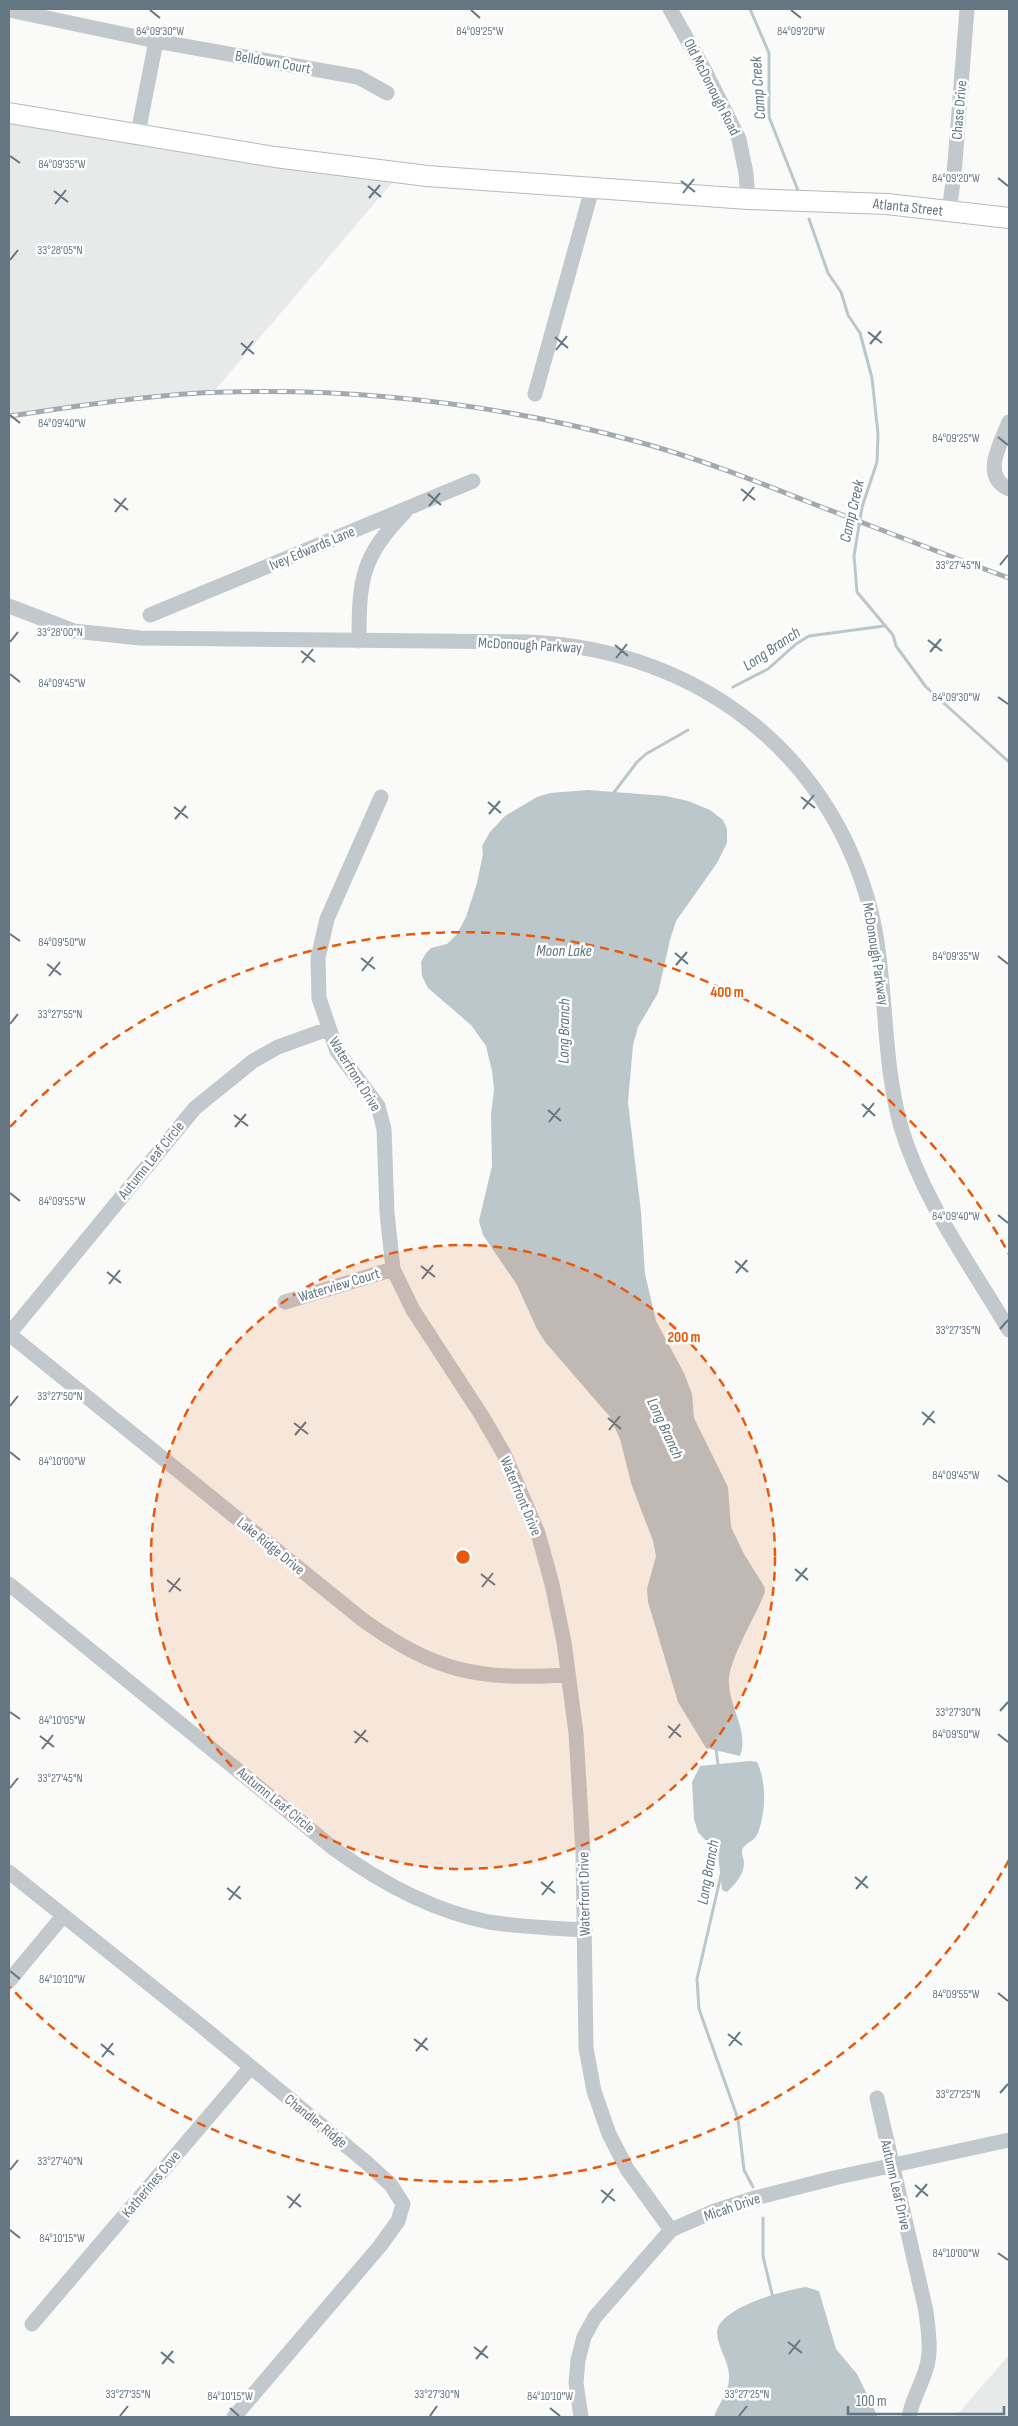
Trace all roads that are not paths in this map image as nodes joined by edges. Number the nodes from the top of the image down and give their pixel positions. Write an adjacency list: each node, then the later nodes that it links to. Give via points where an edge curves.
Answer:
1 (670, 9): 9 (street, Old McDonough Road, via 739,139)
2 (967, 9): 10 (street, Chase Drive)
3 (9, 10): 4 (street, Belldown Court)
4 (156, 41): 5 (street, Belldown Court, via 358,76); 7 (street)
5 (387, 93)
6 (9, 112): 7 (main road, Atlanta Street)
7 (138, 133): 8 (main road, Atlanta Street, via 275,157 427,176)
8 (592, 189): 9 (main road, Atlanta Street); 12 (street)
9 (748, 199): 10 (main road, Atlanta Street, via 887,204)
10 (949, 211): 11 (main road, Atlanta Street)
11 (1009, 218)
12 (535, 394)
13 (1009, 422): 15 (street, via 993,467 998,482)
14 (473, 481): 16 (street, Ivey Edwards Lane)
15 (1009, 489)
16 (410, 507): 18 (street, Ivey Edwards Lane); 19 (street, via 382,535 369,560 359,592)
17 (9, 606): 19 (street, McDonough Parkway, via 74,631 100,635)
18 (150, 615)
19 (359, 641): 24 (street, McDonough Parkway, via 550,643 614,653 671,673 712,694 752,722 786,755 830,812 865,888 875,933 897,1109 911,1157 935,1208)
20 (381, 797): 21 (street, Waterfront Drive, via 327,919 318,958 319,998)
21 (328, 1029): 22 (street, Waterfront Drive, via 337,1051 378,1106 382,1121); 25 (street, Autumn Leaf Circle, via 278,1047 252,1061 195,1108)
22 (393, 1269): 23 (street, Waterview Court); 27 (street, Waterfront Drive, via 418,1318 482,1416 524,1497 552,1584)
23 (285, 1302)
24 (1009, 1330)
25 (9, 1334): 27 (street, Lake Ridge Drive, via 363,1620 403,1647 427,1660 470,1672 522,1677)
26 (9, 1584): 30 (street, Autumn Leaf Circle, via 333,1848 379,1878 425,1900 487,1921)
27 (568, 1675): 30 (street, Waterfront Drive, via 581,1787)
28 (9, 1872): 29 (street, Chandler Ridge)
29 (63, 1916): 31 (street); 32 (street, Chandler Ridge)
30 (584, 1930): 36 (street, Waterfront Drive, via 586,2048 594,2090 609,2134 626,2169)
31 (9, 1981)
32 (250, 2068): 37 (street, Katherines Cove); 38 (street, Chandler Ridge, via 367,2163 391,2185 403,2204 398,2220 380,2246)
33 (877, 2098): 35 (street, Autumn Leaf Drive)
34 (1009, 2140): 35 (street, Micah Drive)
35 (891, 2166): 36 (street, Micah Drive, via 755,2198); 40 (street, Autumn Leaf Drive, via 926,2311 929,2336 927,2368)
36 (672, 2230): 39 (street, Micah Drive, via 595,2316 584,2338 576,2383)
37 (32, 2324)
38 (234, 2417)
39 (581, 2417)
40 (909, 2417)

